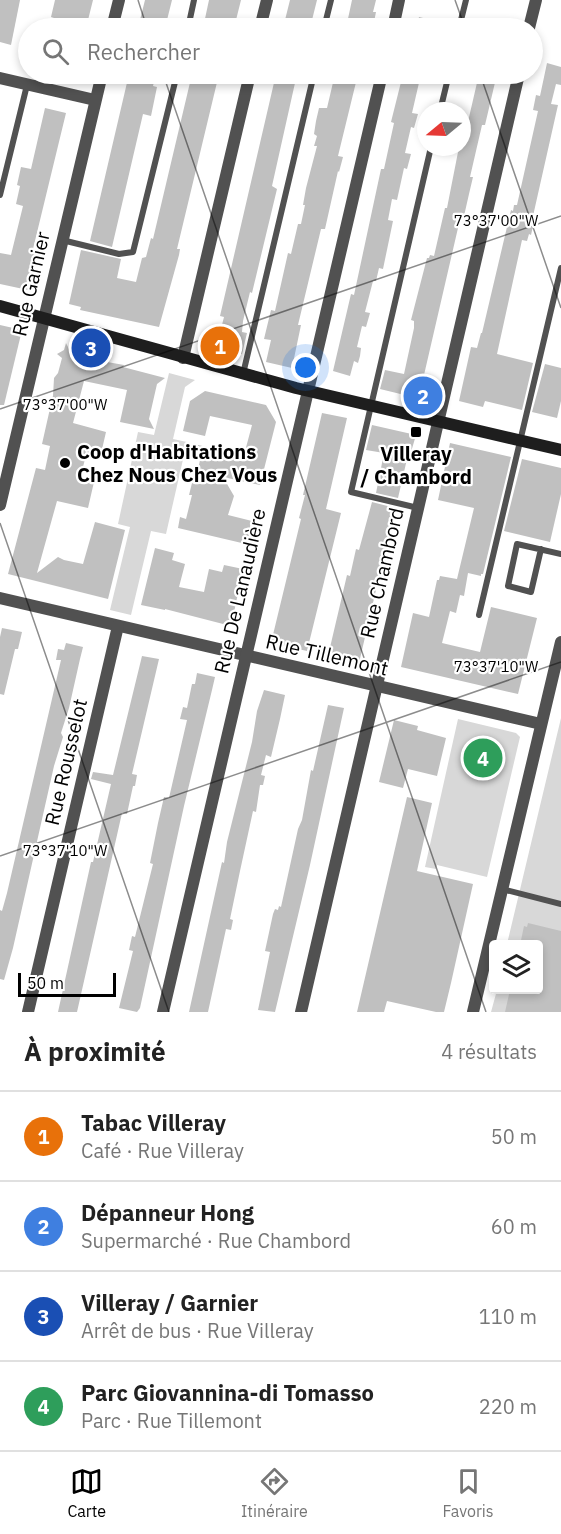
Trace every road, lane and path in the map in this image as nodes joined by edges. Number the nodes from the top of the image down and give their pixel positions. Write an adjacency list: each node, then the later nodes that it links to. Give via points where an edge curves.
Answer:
1 (119, 0): 8 (street)
2 (194, 0): 9 (lane)
3 (267, 0): 10 (street)
4 (331, 0): 11 (lane)
5 (399, 0): 12 (street)
6 (466, 0): 13 (lane)
7 (536, 0): 14 (street)
8 (114, 18)
9 (190, 18)
10 (262, 18)
11 (326, 18)
12 (395, 18)
13 (462, 18)
14 (532, 18)
15 (0, 78): 16 (street)
16 (18, 82)
17 (27, 84): 25 (street); 28 (lane)
18 (99, 84): 25 (street, Rue Garnier)
19 (175, 84): 29 (lane, via 133,252 119,254)
20 (248, 84): 33 (street)
21 (312, 84): 34 (lane)
22 (380, 84): 35 (street, Rue De Lanaudière)
23 (446, 84): 26 (lane)
24 (517, 84): 37 (street, Rue Chambord)
25 (95, 100): 29 (street, Rue Garnier)
26 (442, 102)
27 (429, 156): 36 (lane)
28 (0, 195)
29 (62, 240): 32 (street, Rue Garnier)
30 (561, 268): 38 (lane)
31 (0, 306): 32 (street)
32 (43, 318): 33 (street); 40 (street, Rue Garnier)
33 (183, 358): 34 (street)
34 (243, 374): 35 (street)
35 (307, 390): 36 (street); 48 (street, Rue De Lanaudière)
36 (371, 405): 37 (street); 41 (lane, via 351,492)
37 (437, 422): 38 (street); 41 (street, Rue Chambord)
38 (520, 441): 39 (street); 45 (lane)
39 (561, 450)
40 (0, 504)
41 (418, 508): 49 (street, Rue Chambord)
42 (541, 549): 42 (lane, via 517,544 508,586 531,592); 43 (lane)
43 (561, 554)
44 (0, 598): 46 (street, Rue Tillemont)
45 (479, 615)
46 (118, 626): 48 (street, Rue Tillemont); 53 (street, Rue Rousselot)
47 (561, 642): 50 (street)
48 (245, 656): 49 (street, Rue Tillemont); 54 (street, Rue De Lanaudière)
49 (377, 686): 50 (street, Rue Tillemont); 55 (street, Rue Chambord)
50 (541, 724): 51 (street)
51 (502, 889): 52 (lane); 56 (street)
52 (561, 904)
53 (28, 1012)
54 (163, 1012)
55 (301, 1012)
56 (473, 1012)

